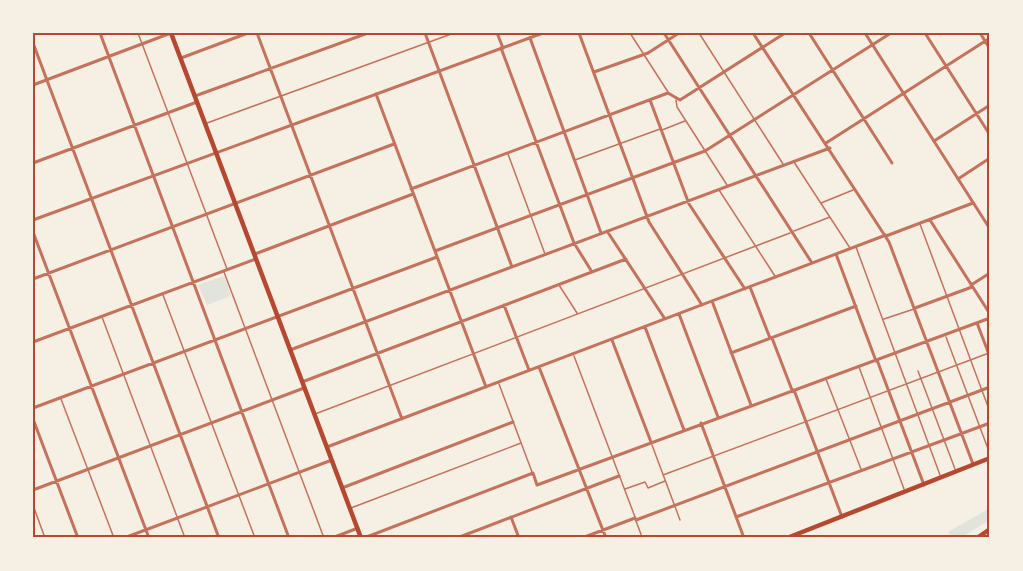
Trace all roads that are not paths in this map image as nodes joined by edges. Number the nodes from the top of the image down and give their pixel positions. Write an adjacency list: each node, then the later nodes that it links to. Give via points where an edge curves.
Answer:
1 (99, 33): 35 (street)
2 (138, 33): 29 (lane)
3 (171, 33): 29 (street); 36 (main road)
4 (248, 33): 36 (street)
5 (257, 33): 38 (street)
6 (368, 33): 38 (street)
7 (425, 33): 27 (street)
8 (454, 33): 27 (lane)
9 (497, 33): 31 (street)
10 (543, 33): 23 (street)
11 (579, 33): 42 (street)
12 (630, 33): 34 (lane)
13 (664, 33): 25 (street)
14 (679, 33): 25 (street)
15 (699, 33): 41 (lane)
16 (753, 33): 32 (street)
17 (785, 33): 32 (street)
18 (809, 33): 39 (street)
19 (865, 33): 30 (street)
20 (891, 33): 30 (street)
21 (925, 33): 37 (street)
22 (980, 33): 26 (street)
23 (530, 38): 31 (street); 65 (street)
24 (990, 38): 26 (street)
25 (668, 40): 34 (street); 45 (street)
26 (985, 41): 33 (street); 37 (street)
27 (428, 42): 40 (street); 50 (lane)
28 (33, 43): 43 (street)
29 (142, 43): 35 (street); 55 (lane)
30 (873, 45): 39 (street); 47 (street)
31 (502, 48): 40 (street); 69 (street)
32 (762, 48): 41 (street); 49 (street)
33 (990, 49)
34 (644, 54): 42 (street); 46 (lane)
35 (108, 57): 43 (street); 62 (street)
36 (181, 58): 51 (main road)
37 (946, 66): 47 (street); 56 (street)
38 (270, 69): 50 (street); 51 (street)
39 (832, 70): 49 (street); 58 (street)
40 (439, 71): 48 (street); 86 (street)
41 (723, 72): 45 (street); 59 (lane)
42 (593, 73): 57 (street)
43 (46, 80): 44 (street); 74 (street)
44 (33, 85)
45 (699, 88): 53 (street); 66 (street)
46 (668, 93): 52 (street); 53 (street)
47 (904, 93): 58 (street); 68 (street)
48 (376, 94): 63 (street); 72 (street)
49 (793, 95): 59 (street); 71 (street)
50 (280, 96): 61 (lane); 63 (street)
51 (196, 99): 55 (street); 61 (main road)
52 (650, 100): 57 (street); 64 (street)
53 (676, 100): 60 (lane)
54 (990, 105): 56 (street)
55 (169, 112): 62 (street); 83 (lane)
56 (977, 114): 67 (street); 68 (street)
57 (609, 115): 65 (street); 70 (street)
58 (864, 118): 71 (street); 84 (street)
59 (755, 120): 66 (street); 85 (lane)
60 (686, 121): 64 (lane); 75 (lane)
61 (205, 124): 76 (main road)
62 (134, 125): 74 (street); 87 (street)
63 (291, 125): 76 (street); 88 (street)
64 (661, 129): 70 (lane); 81 (street)
65 (565, 132): 69 (street); 79 (street)
66 (730, 135): 75 (street); 89 (street)
67 (990, 135)
68 (934, 141): 91 (street)
69 (536, 143): 77 (street); 103 (street)
70 (619, 143): 79 (lane); 90 (street)
71 (826, 143): 73 (street)
72 (394, 144): 88 (street); 93 (street)
73 (830, 148): 80 (street); 95 (street)
74 (72, 149): 82 (street); 98 (street)
75 (705, 151): 81 (street); 92 (lane)
76 (216, 152): 83 (street); 102 (main road)
77 (507, 153): 86 (street); 105 (lane)
78 (990, 158): 91 (street)
79 (575, 160): 97 (street)
80 (794, 161): 85 (street); 101 (lane)
81 (674, 162): 90 (street); 99 (street)
82 (33, 163)
83 (187, 163): 87 (street); 104 (lane)
84 (892, 163)
85 (783, 165): 89 (street)
86 (474, 166): 93 (street); 113 (street)
87 (153, 176): 98 (street); 112 (street)
88 (310, 176): 102 (street); 111 (street)
89 (755, 176): 92 (street); 117 (street)
90 (632, 178): 97 (street); 106 (street)
91 (958, 179): 100 (street)
92 (728, 186): 94 (street)
93 (411, 189): 96 (street)
94 (719, 189): 99 (street); 121 (lane)
95 (856, 189): 101 (lane); 119 (street)
96 (413, 194): 111 (street); 125 (street)
97 (587, 195): 103 (street); 118 (street)
98 (91, 198): 108 (street); 124 (street)
99 (688, 201): 106 (street); 128 (street)
100 (973, 202): 109 (street); 114 (street)
101 (820, 203): 107 (lane)
102 (235, 204): 104 (street); 129 (main road)
103 (559, 205): 105 (street); 120 (street)
104 (207, 215): 112 (street); 134 (lane)
105 (530, 216): 113 (street); 126 (lane)
106 (646, 216): 115 (street); 136 (street)
107 (830, 217): 117 (lane); 123 (lane)
108 (33, 220)
109 (930, 220): 110 (street); 143 (street)
110 (920, 224): 119 (street); 150 (lane)
111 (329, 226): 129 (street); 146 (street)
112 (172, 228): 124 (street); 141 (street)
113 (497, 228): 125 (street); 133 (street)
114 (990, 229)
115 (607, 231): 118 (street); 131 (street)
116 (33, 232): 137 (street)
117 (792, 232): 121 (lane); 132 (street)
118 (601, 233): 120 (street)
119 (886, 236): 122 (street); 156 (street)
120 (574, 243): 126 (street); 135 (street)
121 (756, 245): 128 (lane); 139 (lane)
122 (856, 247): 123 (street); 163 (lane)
123 (851, 249): 127 (street)
124 (110, 250): 137 (street); 153 (street)
125 (435, 252): 130 (street)
126 (545, 254): 133 (street)
127 (836, 254): 132 (street); 155 (street)
128 (724, 256): 136 (lane); 147 (street)
129 (255, 257): 134 (street); 161 (main road)
130 (437, 257): 146 (street); 148 (street)
131 (626, 259): 135 (street); 145 (street)
132 (812, 263): 139 (street)
133 (512, 267): 148 (street)
134 (226, 271): 141 (street); 169 (lane)
135 (592, 272): 142 (street)
136 (681, 272): 145 (lane); 152 (street)
137 (48, 273): 140 (street); 168 (street)
138 (990, 273): 143 (street)
139 (776, 277): 144 (street)
140 (33, 279)
141 (193, 283): 149 (street); 174 (street)
142 (560, 285): 154 (street); 157 (lane)
143 (972, 286): 150 (street); 159 (street)
144 (750, 287): 147 (street); 172 (street)
145 (645, 288): 157 (lane); 162 (street)
146 (353, 289): 161 (street); 164 (street)
147 (745, 289): 151 (street)
148 (450, 290): 164 (street); 165 (street)
149 (163, 294): 153 (street); 179 (lane)
150 (947, 296): 156 (street); 170 (lane)
151 (712, 301): 152 (street); 181 (street)
152 (702, 305): 158 (street)
153 (132, 306): 160 (street); 188 (street)
154 (504, 306): 165 (street); 173 (street)
155 (856, 306): 172 (street); 186 (street)
156 (915, 308): 163 (lane); 176 (street)
157 (578, 314): 173 (lane)
158 (679, 314): 162 (street); 222 (street)
159 (990, 316): 166 (street)
160 (101, 317): 168 (street); 195 (lane)
161 (278, 317): 169 (street); 178 (main road)
162 (664, 319): 167 (street)
163 (883, 320): 183 (lane)
164 (365, 321): 178 (street); 180 (street)
165 (461, 322): 180 (street); 185 (street)
166 (977, 323): 170 (street); 184 (street)
167 (645, 327): 175 (street); 233 (street)
168 (69, 329): 177 (street); 201 (street)
169 (246, 329): 174 (street); 212 (lane)
170 (959, 329): 171 (street); 187 (lane)
171 (945, 335): 176 (street); 190 (lane)
172 (771, 338): 181 (street); 206 (street)
173 (517, 339): 185 (lane); 192 (street)
174 (214, 340): 179 (street); 218 (street)
175 (612, 340): 182 (street); 238 (street)
176 (927, 341): 183 (street); 194 (street)
177 (33, 342)
178 (290, 350): 198 (main road)
179 (185, 352): 188 (street); 228 (lane)
180 (377, 353): 198 (street); 202 (street)
181 (732, 353): 214 (street)
182 (573, 354): 191 (street); 246 (lane)
183 (895, 354): 186 (street); 200 (lane)
184 (990, 354): 187 (lane)
185 (474, 356): 202 (lane); 203 (street)
186 (876, 360): 189 (street); 208 (street)
187 (971, 361): 190 (lane); 207 (lane)
188 (153, 363): 195 (street); 235 (street)
189 (858, 366): 196 (street); 211 (lane)
190 (957, 366): 194 (lane); 209 (lane)
191 (539, 367): 192 (street); 253 (street)
192 (529, 370): 199 (street)
193 (918, 370): 197 (lane)
194 (939, 373): 197 (lane); 213 (street)
195 (123, 375): 201 (street); 241 (lane)
196 (826, 378): 206 (street); 216 (lane)
197 (921, 379): 200 (lane); 217 (lane)
198 (302, 382): 205 (main road)
199 (498, 382): 203 (street); 227 (lane)
200 (906, 384): 208 (lane); 221 (lane)
201 (92, 386): 210 (street); 247 (street)
202 (390, 386): 220 (lane); 224 (street)
203 (486, 387): 224 (street)
204 (990, 387): 207 (street)
205 (304, 388): 212 (street); 220 (main road)
206 (793, 390): 214 (street); 225 (street)
207 (982, 390): 209 (street); 219 (lane)
208 (889, 391): 211 (lane); 226 (street)
209 (968, 396): 213 (street); 231 (lane)
210 (61, 398): 215 (street); 252 (lane)
211 (870, 398): 216 (lane); 232 (lane)
212 (273, 400): 218 (street); 255 (lane)
213 (950, 403): 217 (street); 234 (street)
214 (751, 405): 222 (street)
215 (33, 408)
216 (838, 409): 225 (lane); 236 (lane)
217 (933, 409): 221 (street); 237 (lane)
218 (242, 412): 228 (street); 264 (street)
219 (990, 412)
220 (314, 415): 242 (main road)
221 (917, 415): 226 (street); 240 (lane)
222 (718, 417): 229 (street)
223 (33, 419): 261 (street)
224 (402, 419): 242 (street)
225 (806, 421): 243 (street); 245 (lane)
226 (900, 421): 232 (street); 244 (street)
227 (513, 422): 239 (lane); 267 (street)
228 (211, 423): 235 (street); 272 (lane)
229 (701, 423): 233 (street); 245 (street)
230 (990, 423): 231 (street)
231 (980, 426): 234 (street); 249 (lane)
232 (881, 428): 236 (street); 248 (lane)
233 (684, 430): 238 (street)
234 (961, 433): 237 (street); 251 (street)
235 (180, 435): 241 (street); 275 (street)
236 (850, 440): 243 (street); 254 (lane)
237 (944, 440): 240 (street); 257 (lane)
238 (651, 442): 246 (street); 258 (lane)
239 (521, 443): 256 (lane); 276 (lane)
240 (929, 445): 244 (street); 260 (lane)
241 (150, 446): 247 (street); 278 (lane)
242 (327, 447): 250 (main road)
243 (818, 452): 263 (street); 266 (street)
244 (911, 452): 248 (street); 265 (street)
245 (713, 456): 258 (lane); 266 (street)
246 (612, 457): 253 (street); 259 (lane)
247 (119, 458): 252 (street); 284 (street)
248 (893, 458): 254 (street); 271 (lane)
249 (990, 458): 251 (main road)
250 (332, 460): 255 (street); 267 (main road)
251 (976, 465): 257 (main road)
252 (88, 469): 261 (street); 289 (lane)
253 (578, 470): 256 (street, via 537,485); 268 (street)
254 (861, 470): 263 (street)
255 (300, 472): 264 (street); 296 (lane)
256 (533, 473): 298 (street)
257 (956, 473): 260 (main road)
258 (663, 475): 262 (lane)
259 (619, 476): 268 (street); 270 (lane)
260 (941, 479): 265 (main road)
261 (56, 481): 269 (street); 288 (street)
262 (666, 481): 270 (lane, via 648,488 645,482); 274 (lane)
263 (829, 483): 277 (street); 280 (street)
264 (269, 484): 272 (street); 295 (street)
265 (924, 486): 271 (main road)
266 (724, 487): 274 (street); 280 (street)
267 (342, 488): 276 (main road)
268 (586, 489): 279 (street); 285 (street)
269 (33, 490)
270 (624, 490): 281 (lane)
271 (906, 493): 277 (main road)
272 (238, 495): 275 (street); 294 (lane)
273 (33, 505): 287 (lane)
274 (675, 505): 281 (street); 282 (lane)
275 (207, 507): 278 (street); 293 (street)
276 (350, 508): 283 (main road)
277 (842, 517): 305 (main road)
278 (178, 518): 284 (street); 292 (lane)
279 (511, 518): 299 (street); 300 (street)
280 (736, 518): 304 (street)
281 (635, 519): 285 (street); 303 (lane)
282 (680, 520)
283 (357, 528): 297 (street); 298 (main road)
284 (146, 530): 290 (street); 291 (street)
285 (603, 530): 301 (street); 302 (street)
286 (990, 530): 306 (main road)
287 (45, 538)
288 (78, 538)
289 (114, 538)
290 (124, 538)
291 (149, 538)
292 (185, 538)
293 (219, 538)
294 (255, 538)
295 (289, 538)
296 (324, 538)
297 (332, 538)
298 (362, 538)
299 (457, 538)
300 (519, 538)
301 (582, 538)
302 (606, 538)
303 (642, 538)
304 (744, 538)
305 (787, 538)
306 (977, 538)

